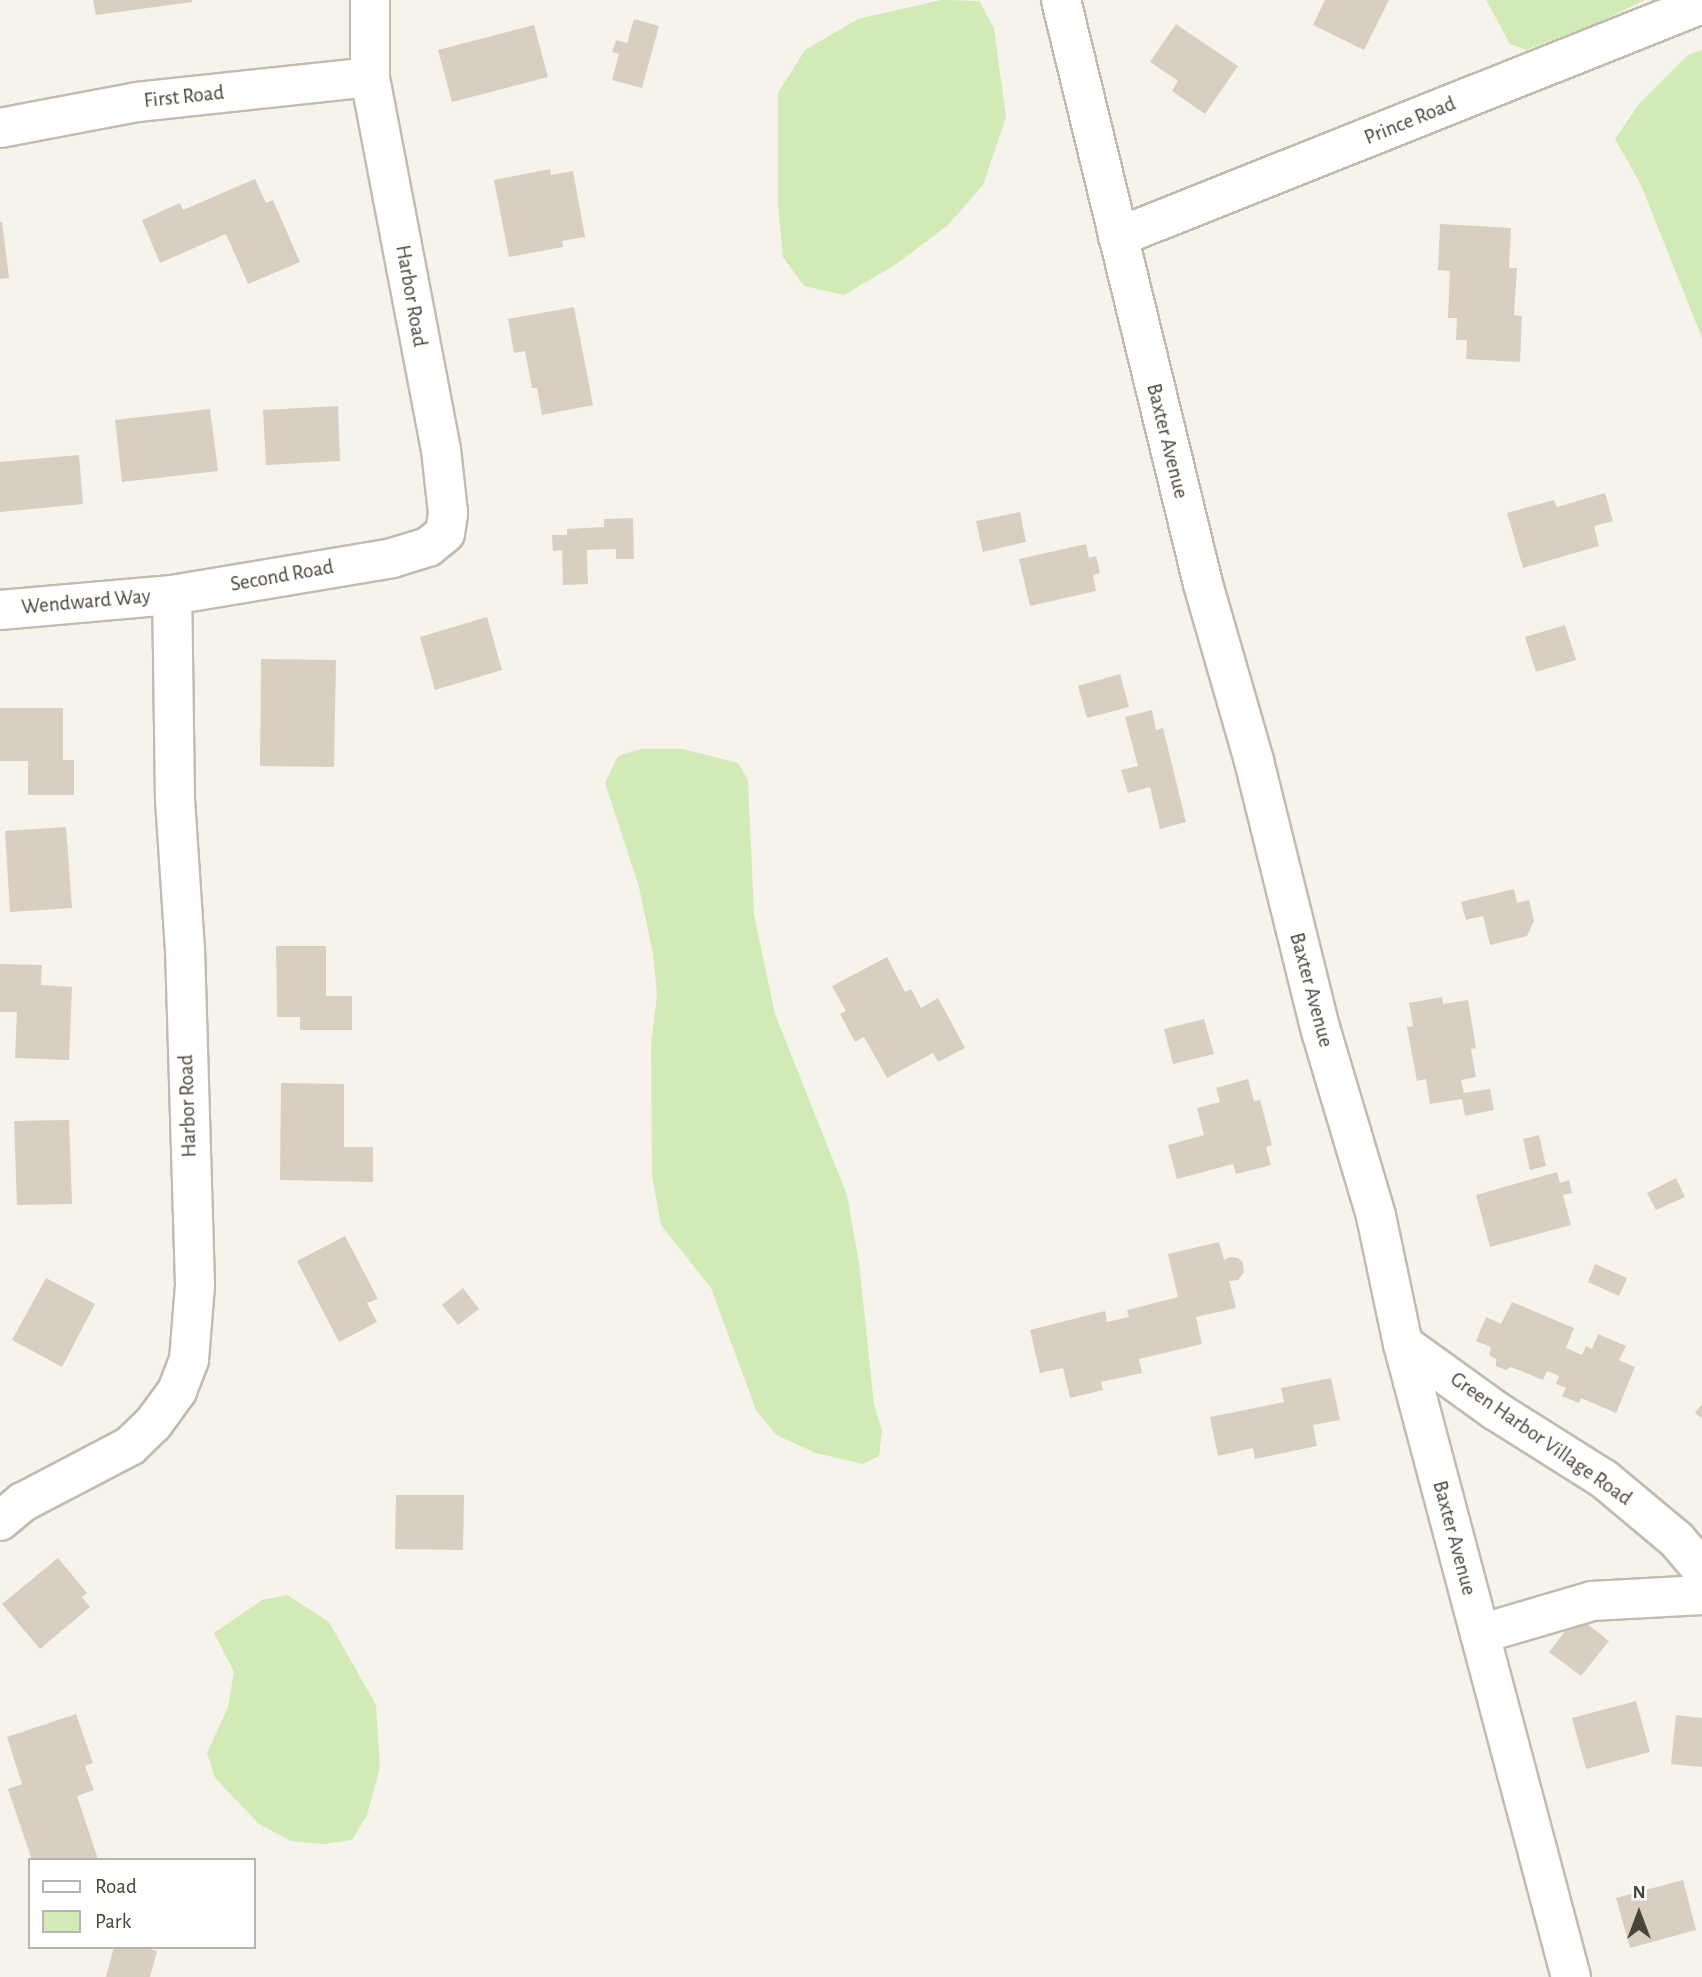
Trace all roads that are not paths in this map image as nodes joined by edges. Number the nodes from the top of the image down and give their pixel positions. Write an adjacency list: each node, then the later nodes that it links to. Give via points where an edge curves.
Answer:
1 (370, 0): 4 (street, Harbor Road)
2 (1061, 0): 6 (street, Baxter Avenue)
3 (1702, 4): 6 (street, Prince Road)
4 (370, 77): 5 (street, First Road, via 137,102); 7 (street, Harbor Road, via 441,450 448,513 445,533 428,547)
5 (0, 128)
6 (1118, 237): 10 (street, Baxter Avenue, via 1296,938 1376,1216)
7 (392, 558): 8 (street, Second Road)
8 (172, 595): 9 (street, Wendward Way); 11 (street, Harbor Road, via 174,785 185,950 195,1285 189,1360 177,1391 130,1446 23,1502)
9 (0, 610)
10 (1403, 1345): 12 (street, Green Harbor Village Road, via 1604,1479 1677,1540); 14 (street, Baxter Avenue)
11 (0, 1521)
12 (1702, 1570)
13 (1702, 1595): 14 (street, via 1592,1601)
14 (1480, 1634): 15 (street, Baxter Avenue)
15 (1570, 1977)

